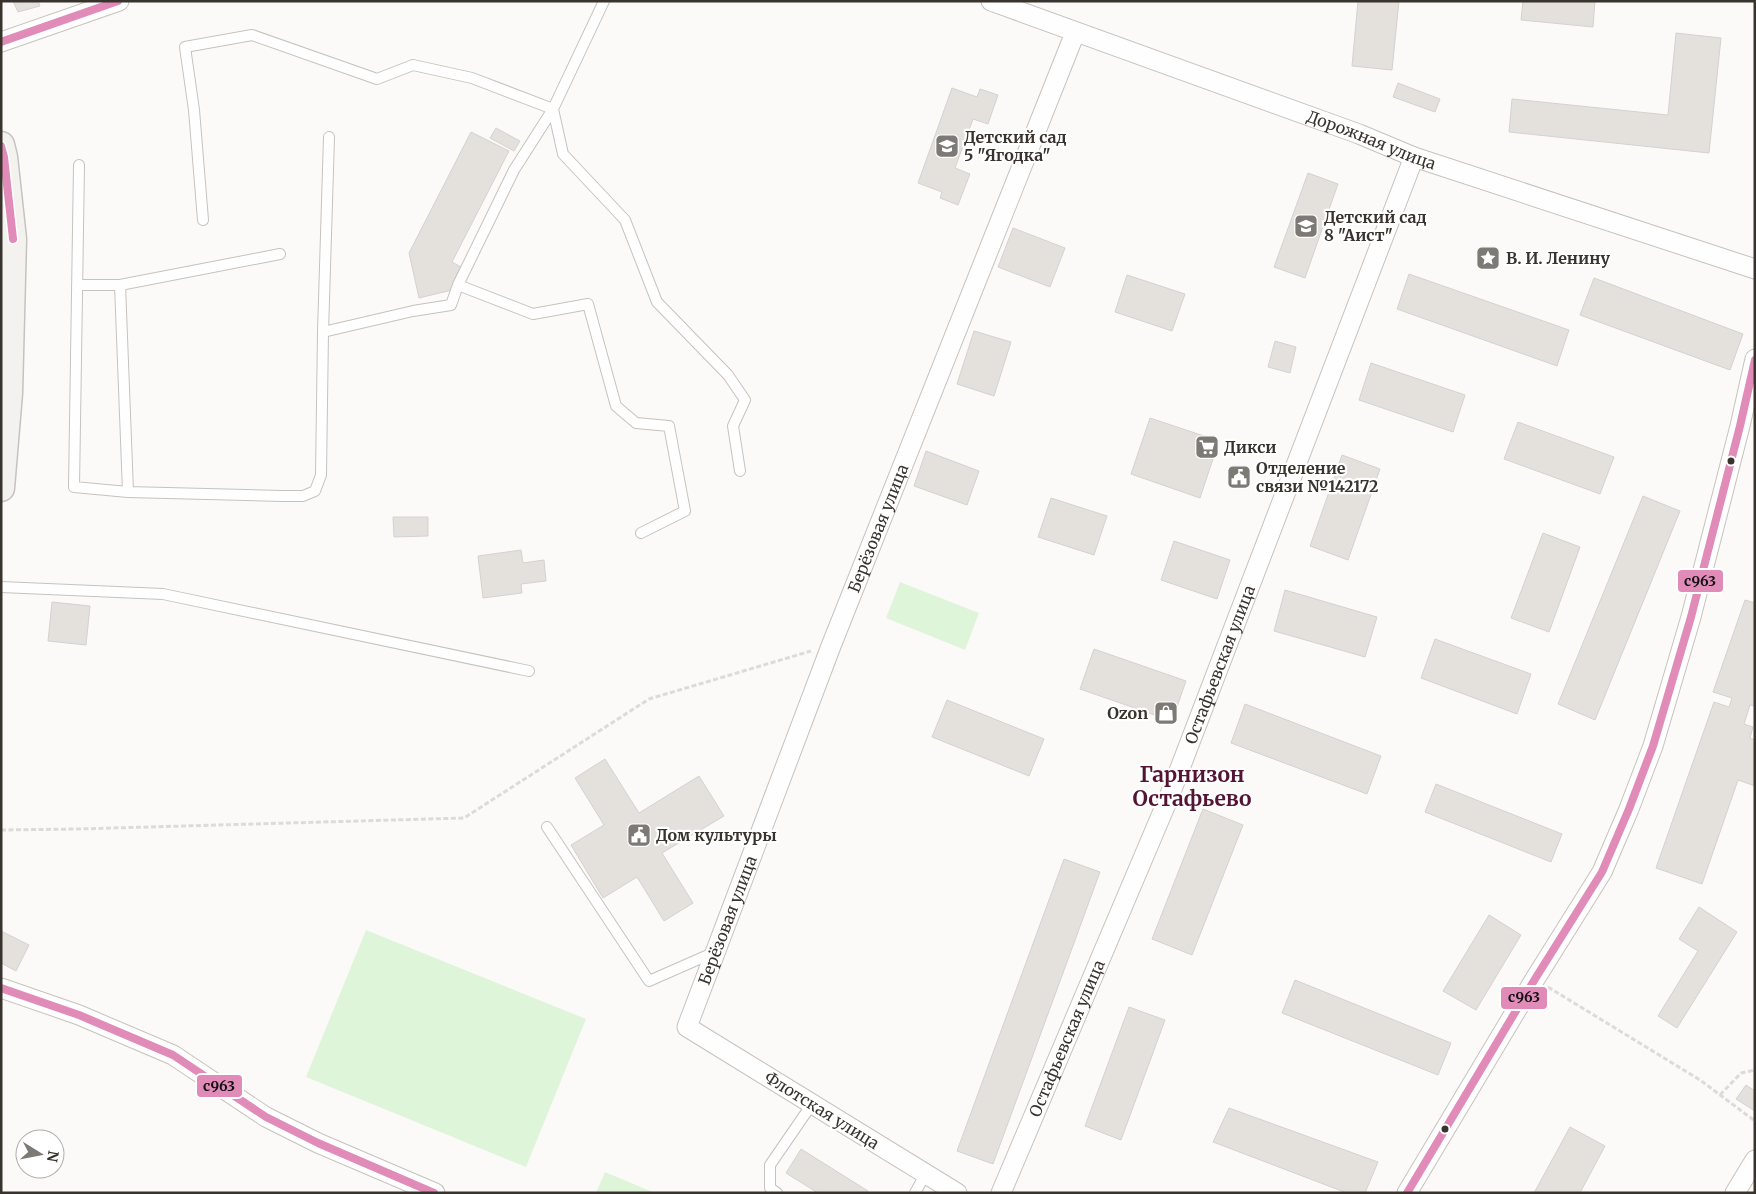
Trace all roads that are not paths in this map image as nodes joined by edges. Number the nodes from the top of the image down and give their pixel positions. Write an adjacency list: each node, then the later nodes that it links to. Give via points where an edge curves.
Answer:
1 (119, 1): 5 (street)
2 (604, 1): 6 (lane)
3 (991, 1): 4 (street, Дорожная улица)
4 (1075, 33): 9 (street, Дорожная улица, via 1359,134); 27 (street, Берёзовая улица, via 831,646)
5 (1, 42)
6 (553, 109): 11 (lane, via 472,78 413,65 377,80 252,35 185,47); 17 (lane, via 514,170); 20 (lane, via 563,154 625,220 657,302 728,375 745,400 733,426)
7 (329, 137): 18 (lane)
8 (1, 145): 12 (street)
9 (1414, 157): 14 (street, Дорожная улица); 37 (street, Остафьевская улица, via 1169,797)
10 (79, 165): 15 (lane)
11 (203, 220)
12 (7, 238): 21 (street, via 8,393)
13 (280, 254): 16 (lane)
14 (1755, 268)
15 (77, 285): 16 (lane); 22 (lane, via 74,487)
16 (120, 285): 22 (lane)
17 (458, 285): 18 (lane, via 451,305); 23 (lane, via 533,314 588,304 616,406 636,423 669,426 685,511)
18 (324, 332): 22 (lane, via 321,474 315,490 303,496)
19 (1755, 359): 38 (street, via 1691,617 1653,746 1629,810 1602,872)
20 (740, 470)
21 (1, 488)
22 (128, 492)
23 (641, 533)
24 (1, 587): 25 (lane, via 163,594)
25 (529, 670)
26 (547, 827): 27 (lane, via 650,981)
27 (716, 951): 29 (street, Берёзовая улица)
28 (1, 988): 33 (street, via 79,1015 173,1055 266,1117)
29 (687, 1027): 30 (street, Флотская улица)
30 (812, 1104): 32 (street, Флотская улица); 34 (lane, via 770,1165 770,1188)
31 (1755, 1160): 39 (street)
32 (926, 1173): 35 (lane); 36 (street, Флотская улица)
33 (435, 1193)
34 (777, 1193)
35 (915, 1193)
36 (958, 1193)
37 (1001, 1193)
38 (1407, 1193)
39 (1735, 1193)

